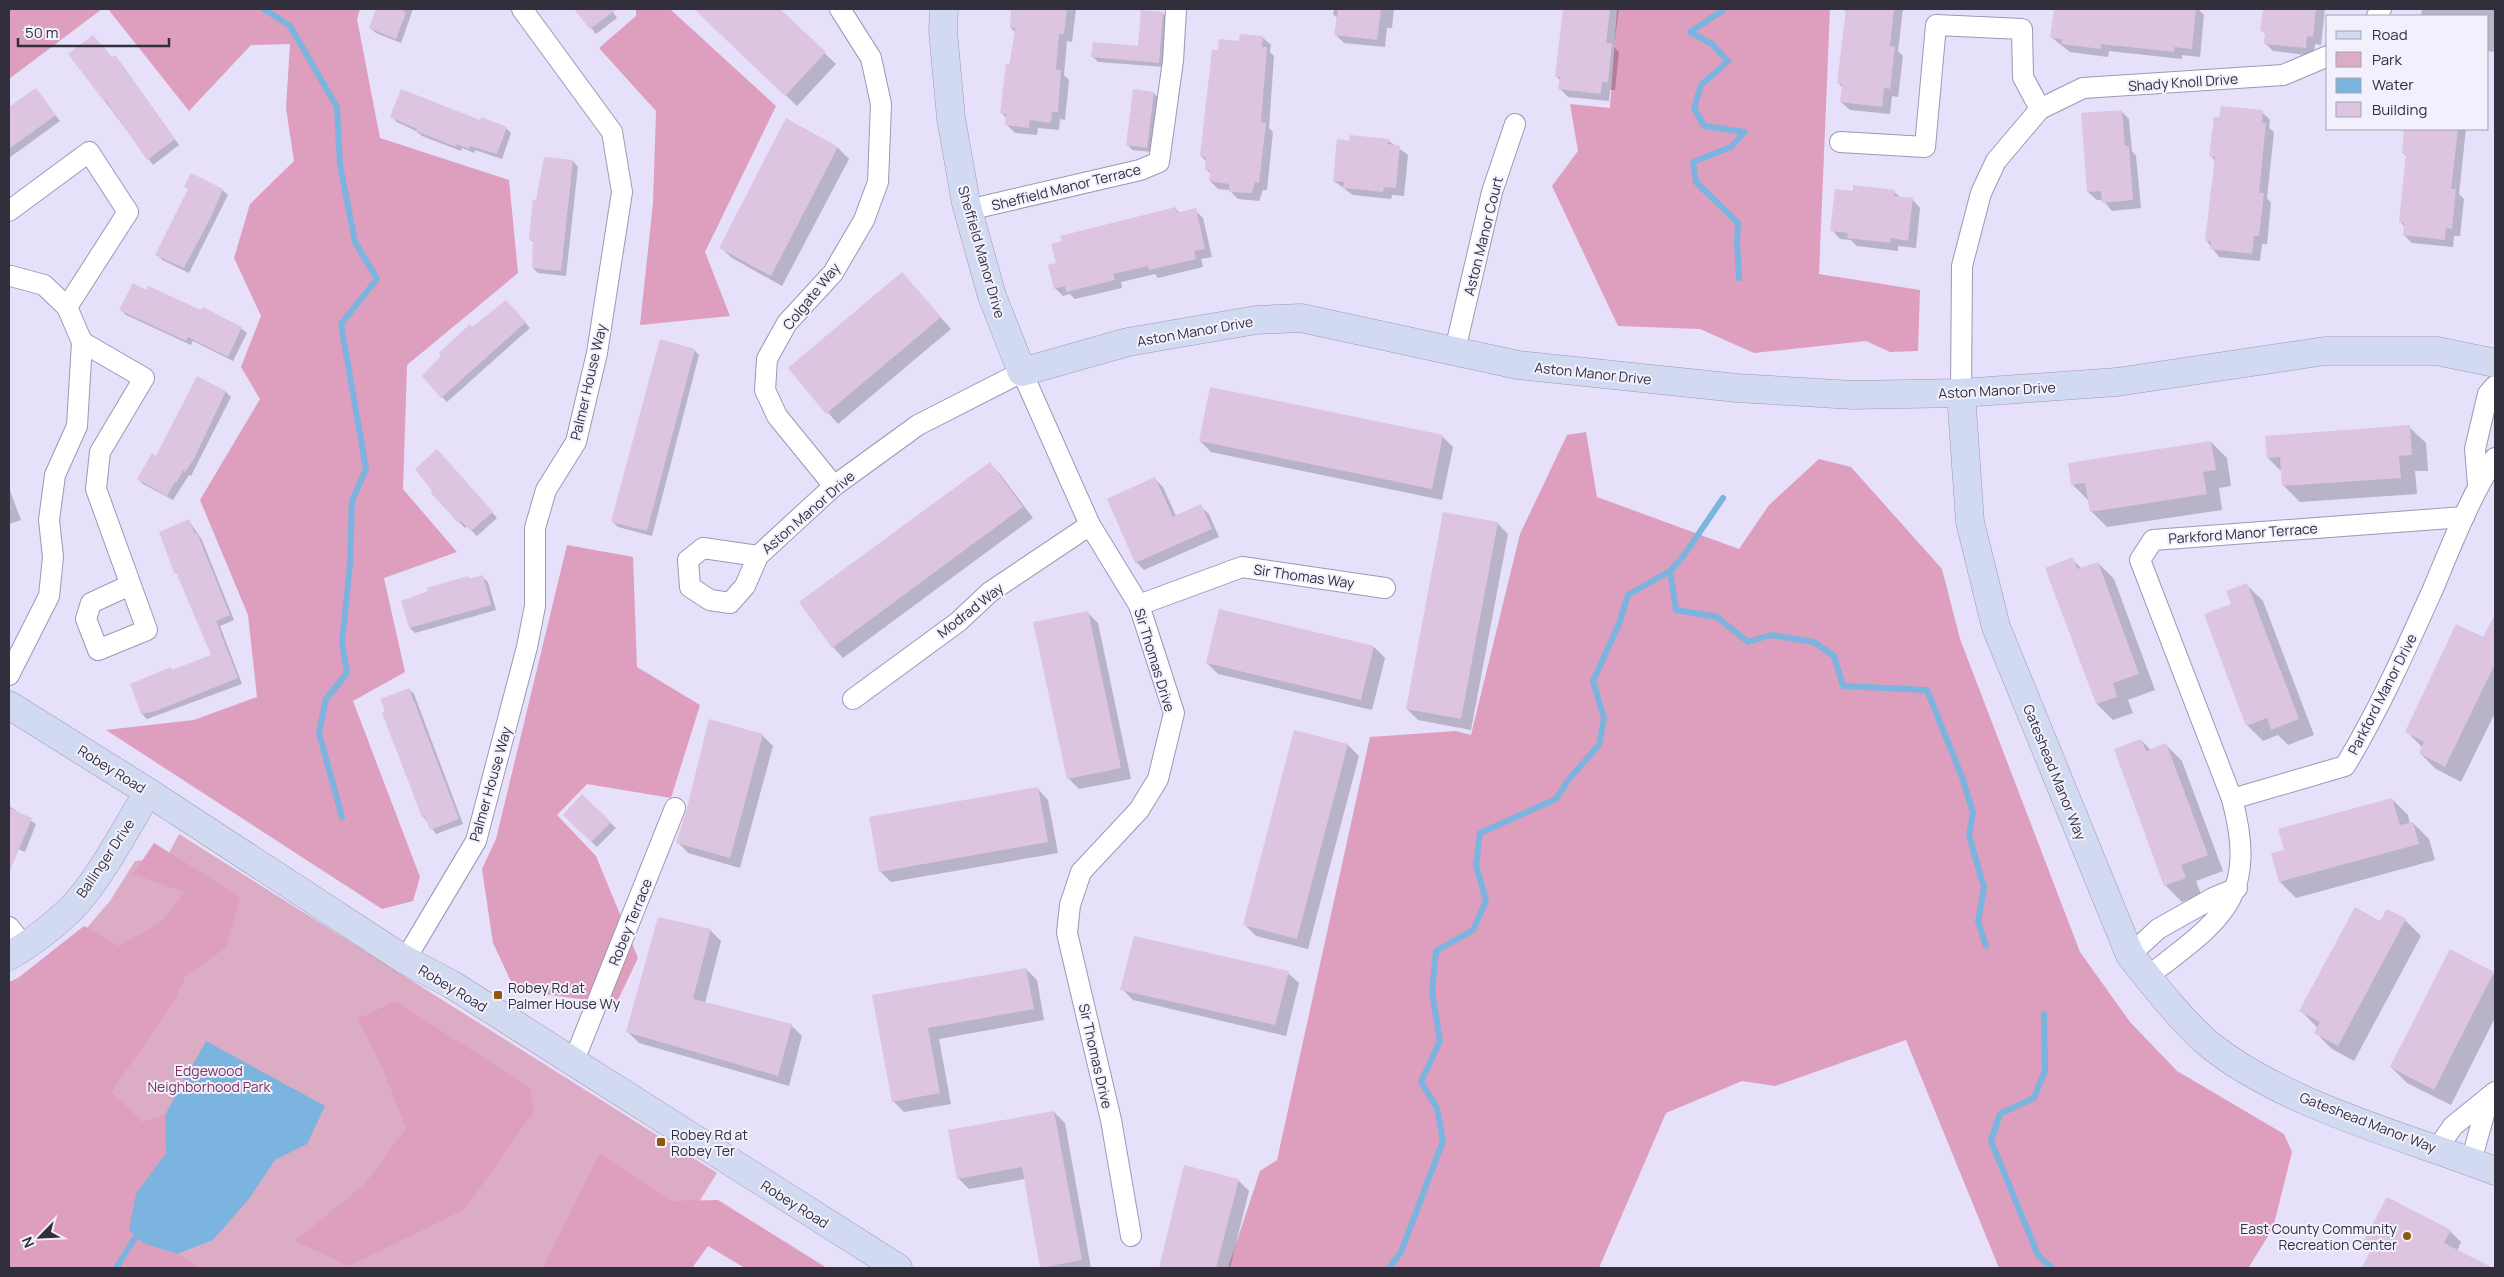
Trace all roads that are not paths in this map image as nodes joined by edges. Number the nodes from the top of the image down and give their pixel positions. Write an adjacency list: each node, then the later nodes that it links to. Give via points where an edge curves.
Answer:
1 (522, 9): 38 (street, Palmer House Way, via 612,132 622,192 597,353 576,442 546,490 535,528 535,606 476,841)
2 (840, 9): 22 (street, Colgate Way, via 871,58 881,104 878,182 864,220 833,273 786,322 767,359 765,390 777,416)
3 (944, 9): 10 (street, Sheffield Manor Drive, via 951,118)
4 (1176, 9): 10 (street, Sheffield Manor Terrace, via 1173,61 1159,162 1140,170)
5 (2326, 57): 6 (street, Shady Knoll Drive, via 2283,75 2082,88)
6 (2040, 109): 8 (street, via 2023,78 2022,30 1936,25 1925,147); 9 (street, Shady Knoll Drive)
7 (1515, 124): 15 (street, Aston Manor Court, via 1492,192)
8 (1840, 142)
9 (1996, 161): 19 (street, Gateshead Manor Way, via 1981,194 1962,266)
10 (968, 210): 17 (street, Sheffield Manor Drive, via 992,296)
11 (9, 212): 13 (street, via 89,152 128,212)
12 (9, 273): 13 (street, via 44,285)
13 (67, 307): 14 (street)
14 (82, 342): 26 (street, via 144,378 100,452 96,490); 29 (street, via 77,426 55,475 49,520 53,557 49,596)
15 (1455, 350): 17 (street, Aston Manor Drive, via 1301,318 1256,320 1128,342); 19 (street, Aston Manor Drive, via 1518,365 1737,388 1854,395)
16 (2495, 363): 19 (street, Aston Manor Drive, via 2437,352 2325,351 2117,382)
17 (1022, 372): 22 (street, Aston Manor Drive, via 918,425); 24 (street, Sir Thomas Drive)
18 (2495, 386): 21 (street, Parkford Manor Drive, via 2488,394 2475,449)
19 (1961, 393): 37 (street, Gateshead Manor Way, via 1970,522 1996,627)
20 (2495, 458): 21 (street, Parkford Manor Drive)
21 (2478, 485): 23 (street, Parkford Manor Drive)
22 (834, 486): 25 (street, Aston Manor Drive)
23 (2464, 516): 33 (street, Parkford Manor Drive, via 2412,636 2345,766); 33 (street, Parkford Manor Terrace, via 2153,540 2140,560)
24 (1090, 524): 28 (street, Sir Thomas Drive); 30 (street, Modrad Way, via 990,592 958,622)
25 (758, 556)
26 (130, 585)
27 (1385, 588): 28 (street, Sir Thomas Way, via 1242,567)
28 (1139, 605): 44 (street, Sir Thomas Drive, via 1174,713 1158,779 1139,810 1081,872 1070,905 1067,933 1111,1120)
29 (9, 675)
30 (853, 699)
31 (9, 706): 32 (street, Robey Road)
32 (148, 792): 36 (street, Ballinger Drive, via 103,866 70,909); 38 (street, Robey Road)
33 (2232, 800): 35 (street, via 2239,826 2241,866)
34 (675, 808): 40 (street, Robey Terrace)
35 (2237, 888): 37 (street, via 2158,930); 39 (street, via 2213,924 2197,940)
36 (14, 943)
37 (2130, 955): 39 (street, Gateshead Manor Way)
38 (405, 960): 40 (street, Robey Road, via 451,984)
39 (2147, 977): 42 (street, Gateshead Manor Way, via 2210,1045 2249,1073 2334,1112)
40 (573, 1063): 45 (street, Robey Road)
41 (2492, 1095): 42 (street, via 2453,1126); 43 (street)
42 (2437, 1149): 43 (street, Gateshead Manor Way)
43 (2483, 1166)
44 (1131, 1236)
45 (898, 1268)

